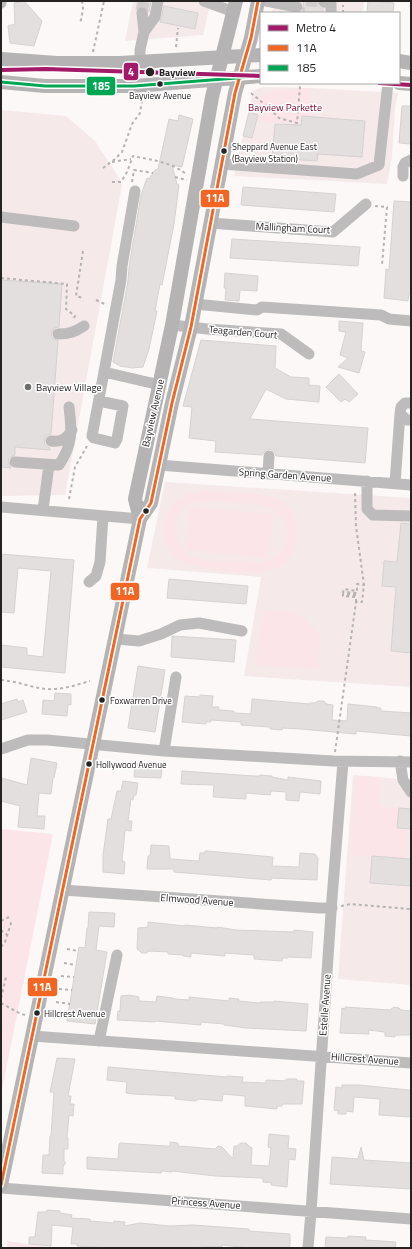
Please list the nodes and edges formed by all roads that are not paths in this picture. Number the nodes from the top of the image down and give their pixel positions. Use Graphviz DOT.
graph roads {
  1 [pos="158,1"];
  2 [pos="207,1"];
  3 [pos="258,1"];
  4 [pos="266,1"];
  5 [pos="324,2"];
  6 [pos="235,7"];
  7 [pos="299,9"];
  8 [pos="331,12"];
  9 [pos="142,13"];
  10 [pos="144,32"];
  11 [pos="246,55"];
  12 [pos="260,55"];
  13 [pos="222,57"];
  14 [pos="1,59"];
  15 [pos="140,61"];
  16 [pos="400,61"];
  17 [pos="411,63"];
  18 [pos="260,76"];
  19 [pos="239,78"];
  20 [pos="216,79"];
  21 [pos="1,82"];
  22 [pos="400,83"];
  23 [pos="388,84"];
  24 [pos="411,84"];
  25 [pos="411,160"];
  26 [pos="221,164"];
  27 [pos="403,176"];
  28 [pos="133,189"];
  29 [pos="366,204"];
  30 [pos="1,217"];
  31 [pos="210,223"];
  32 [pos="74,226"];
  33 [pos="195,304"];
  34 [pos="411,321"];
  35 [pos="172,325"];
  36 [pos="84,326"];
  37 [pos="191,327"];
  38 [pos="58,334"];
  39 [pos="309,354"];
  40 [pos="104,372"];
  41 [pos="160,385"];
  42 [pos="99,401"];
  43 [pos="411,403"];
  44 [pos="69,407"];
  45 [pos="154,408"];
  46 [pos="400,414"];
  47 [pos="411,420"];
  48 [pos="72,429"];
  49 [pos="51,440"];
  50 [pos="269,456"];
  51 [pos="15,462"];
  52 [pos="49,465"];
  53 [pos="159,465"];
  54 [pos="268,474"];
  55 [pos="367,481"];
  56 [pos="395,483"];
  57 [pos="411,485"];
  58 [pos="1,507"];
  59 [pos="43,510"];
  60 [pos="102,516"];
  61 [pos="411,516"];
  62 [pos="140,519"];
  63 [pos="89,582"];
  64 [pos="242,631"];
  65 [pos="116,639"];
  66 [pos="176,677"];
  67 [pos="93,744"];
  68 [pos="1,749"];
  69 [pos="164,751"];
  70 [pos="343,762"];
  71 [pos="406,762"];
  72 [pos="411,792"];
  73 [pos="63,890"];
  74 [pos="332,908"];
  75 [pos="117,955"];
  76 [pos="32,1036"];
  77 [pos="99,1041"];
  78 [pos="321,1056"];
  79 [pos="411,1063"];
  80 [pos="1,1187"];
  81 [pos="311,1212"];
  82 [pos="411,1218"];
  83 [pos="308,1248"];
  1 -- 10 [label="street"];
  2 -- 6 [label="street"];
  3 -- 11 [label="main road, Bayview Avenue"];
  4 -- 7 [label="street"];
  5 -- 8 [label="street"];
  6 -- 13 [label="main road, Bayview Avenue"];
  9 -- 10 [label="street"];
  10 -- 15 [label="street"];
  11 -- 12 [label="main road"];
  11 -- 13 [label="main road"];
  11 -- 19 [label="main road, Bayview Avenue"];
  13 -- 15 [label="main road"];
  13 -- 20 [label="main road, Bayview Avenue"];
  14 -- 15 [label="main road"];
  16 -- 17 [label="main road"];
  18 -- 19 [label="main road"];
  19 -- 20 [label="main road"];
  19 -- 26 [label="main road, Bayview Avenue"];
  20 -- 21 [label="main road"];
  20 -- 35 [label="main road, Bayview Avenue"];
  22 -- 24 [label="main road"];
  23 -- 26 [label="street"];
  25 -- 27 [label="street"];
  26 -- 31 [label="main road, Bayview Avenue"];
  28 -- 40 [label="street"];
  29 -- 31 [label="street, Mallingham Court"];
  30 -- 32 [label="street"];
  31 -- 33 [label="main road, Bayview Avenue"];
  33 -- 34 [label="street"];
  33 -- 37 [label="main road, Bayview Avenue"];
  35 -- 37 [label="street, Teagarden Court"];
  35 -- 41 [label="main road, Bayview Avenue"];
  36 -- 38 [label="street"];
  37 -- 39 [label="street, Teagarden Court"];
  37 -- 53 [label="main road, Bayview Avenue"];
  40 -- 41 [label="street"];
  40 -- 42 [label="street"];
  41 -- 45 [label="main road, Bayview Avenue"];
  42 -- 42 [label="street"];
  43 -- 46 [label="street"];
  44 -- 48 [label="street"];
  45 -- 53 [label="main road"];
  45 -- 62 [label="main road, Bayview Avenue"];
  46 -- 47 [label="street"];
  46 -- 56 [label="street"];
  48 -- 49 [label="street"];
  48 -- 52 [label="street"];
  50 -- 54 [label="street"];
  51 -- 52 [label="street"];
  52 -- 59 [label="street"];
  53 -- 54 [label="street, Spring Garden Avenue"];
  53 -- 62 [label="main road, Bayview Avenue"];
  54 -- 55 [label="street, Spring Garden Avenue"];
  55 -- 56 [label="street, Spring Garden Avenue"];
  55 -- 61 [label="street"];
  56 -- 57 [label="street, Spring Garden Avenue"];
  58 -- 59 [label="street"];
  59 -- 60 [label="street"];
  60 -- 62 [label="street"];
  60 -- 63 [label="street"];
  62 -- 65 [label="main road, Bayview Avenue"];
  64 -- 65 [label="street"];
  65 -- 67 [label="main road, Bayview Avenue"];
  66 -- 69 [label="street"];
  67 -- 68 [label="street"];
  67 -- 69 [label="street"];
  67 -- 73 [label="main road, Bayview Avenue"];
  69 -- 70 [label="street"];
  70 -- 71 [label="street"];
  70 -- 74 [label="street, Estelle Avenue"];
  71 -- 72 [label="street"];
  73 -- 74 [label="street, Elmwood Avenue"];
  73 -- 76 [label="main road, Bayview Avenue"];
  74 -- 78 [label="street, Estelle Avenue"];
  75 -- 77 [label="street"];
  76 -- 77 [label="street, Hillcrest Avenue"];
  76 -- 80 [label="main road, Bayview Avenue"];
  77 -- 78 [label="street, Hillcrest Avenue"];
  78 -- 79 [label="street, Hillcrest Avenue"];
  78 -- 81 [label="street, Estelle Avenue"];
  80 -- 81 [label="street, Princess Avenue"];
  81 -- 82 [label="street, Princess Avenue"];
  81 -- 83 [label="street, Estelle Avenue"];
}
